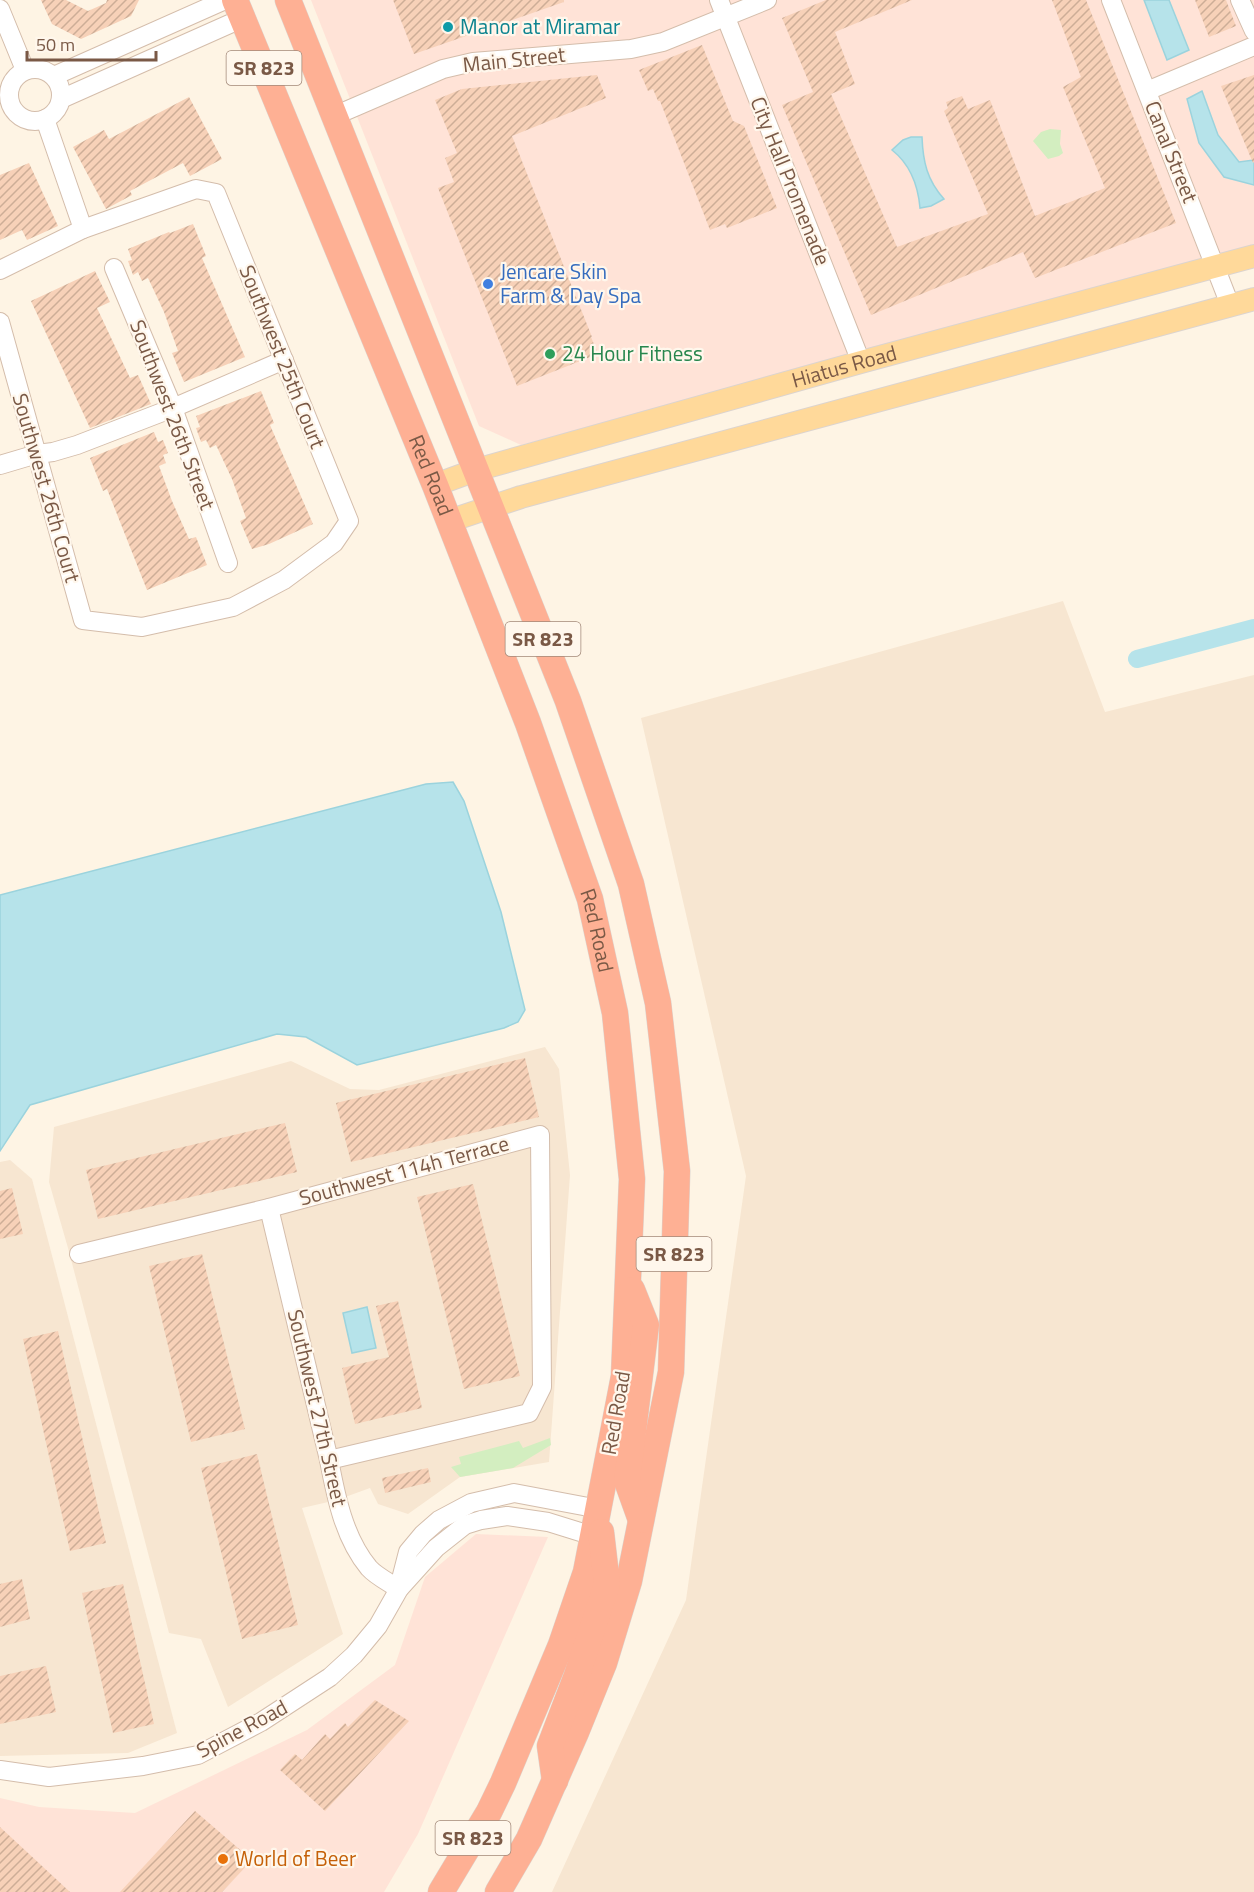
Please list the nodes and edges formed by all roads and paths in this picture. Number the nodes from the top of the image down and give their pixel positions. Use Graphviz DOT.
graph roads {
  1 [pos="288,0"];
  2 [pos="718,0"];
  3 [pos="767,0"];
  4 [pos="1111,0"];
  5 [pos="1240,0"];
  6 [pos="234,6"];
  7 [pos="0,9"];
  8 [pos="726,17"];
  9 [pos="1254,31"];
  10 [pos="1254,46"];
  11 [pos="26,70"];
  12 [pos="54,76"];
  13 [pos="1147,91"];
  14 [pos="61,99"];
  15 [pos="334,116"];
  16 [pos="45,119"];
  17 [pos="83,230"];
  18 [pos="1254,256"];
  19 [pos="1216,266"];
  20 [pos="114,268"];
  21 [pos="0,270"];
  22 [pos="1254,299"];
  23 [pos="1230,305"];
  24 [pos="0,322"];
  25 [pos="284,360"];
  26 [pos="861,362"];
  27 [pos="173,408"];
  28 [pos="37,453"];
  29 [pos="0,465"];
  30 [pos="476,470"];
  31 [pos="435,485"];
  32 [pos="490,507"];
  33 [pos="449,521"];
  34 [pos="228,563"];
  35 [pos="83,620"];
  36 [pos="269,1208"];
  37 [pos="80,1254"];
  38 [pos="628,1282"];
  39 [pos="329,1460"];
  40 [pos="599,1509"];
  41 [pos="641,1522"];
  42 [pos="593,1536"];
  43 [pos="399,1589"];
  44 [pos="0,1770"];
  45 [pos="555,1782"];
  46 [pos="441,1892"];
  47 [pos="498,1892"];
  1 -- 15 [label="highway, Red Road / SR 823"];
  2 -- 8 [label="street, City Hall Promenade"];
  3 -- 8 [label="street, Main Street"];
  4 -- 13 [label="street, Canal Street"];
  5 -- 9 [label="street"];
  6 -- 12 [label="street"];
  6 -- 14 [label="street"];
  6 -- 31 [label="highway, Red Road / SR 823"];
  7 -- 11 [label="street"];
  8 -- 15 [label="street, Main Street"];
  8 -- 26 [label="street, City Hall Promenade"];
  10 -- 13 [label="street"];
  11 -- 12 [label="street"];
  11 -- 16 [label="street"];
  12 -- 14 [label="street"];
  13 -- 19 [label="street, Canal Street"];
  14 -- 16 [label="street"];
  15 -- 30 [label="highway, Red Road / SR 823"];
  16 -- 17 [label="street"];
  17 -- 21 [label="street"];
  17 -- 25 [label="street, Southwest 25th Court"];
  18 -- 19 [label="main road, Hiatus Road"];
  19 -- 23 [label="street, Canal Street"];
  19 -- 26 [label="main road, Hiatus Road"];
  20 -- 27 [label="street, Southwest 26th Street"];
  22 -- 23 [label="main road, Hiatus Road"];
  23 -- 32 [label="main road, Hiatus Road"];
  24 -- 28 [label="street, Southwest 26th Court"];
  25 -- 27 [label="street"];
  25 -- 35 [label="street, Southwest 25th Court"];
  26 -- 30 [label="main road, Hiatus Road"];
  27 -- 28 [label="street"];
  27 -- 34 [label="street, Southwest 26th Street"];
  28 -- 29 [label="street"];
  28 -- 35 [label="street, Southwest 26th Court"];
  30 -- 31 [label="main road, Hiatus Road"];
  30 -- 32 [label="highway, Red Road / SR 823"];
  31 -- 33 [label="highway, Red Road / SR 823"];
  32 -- 33 [label="main road, Hiatus Road"];
  32 -- 41 [label="highway, Red Road / SR 823"];
  33 -- 38 [label="highway, Red Road / SR 823"];
  36 -- 37 [label="street, Southwest 114h Terrace"];
  36 -- 39 [label="street, Southwest 27th Street"];
  36 -- 39 [label="street, Southwest 114h Terrace"];
  38 -- 40 [label="highway, Red Road / SR 823"];
  38 -- 41 [label="highway"];
  39 -- 43 [label="street, Southwest 27th Street"];
  40 -- 42 [label="highway, Red Road / SR 823"];
  40 -- 43 [label="street, Spine Road"];
  40 -- 45 [label="highway"];
  41 -- 45 [label="highway, Red Road / SR 823"];
  42 -- 43 [label="street, Spine Road"];
  42 -- 46 [label="highway, Red Road / SR 823"];
  43 -- 44 [label="street, Spine Road"];
  45 -- 47 [label="highway, Red Road / SR 823"];
}
